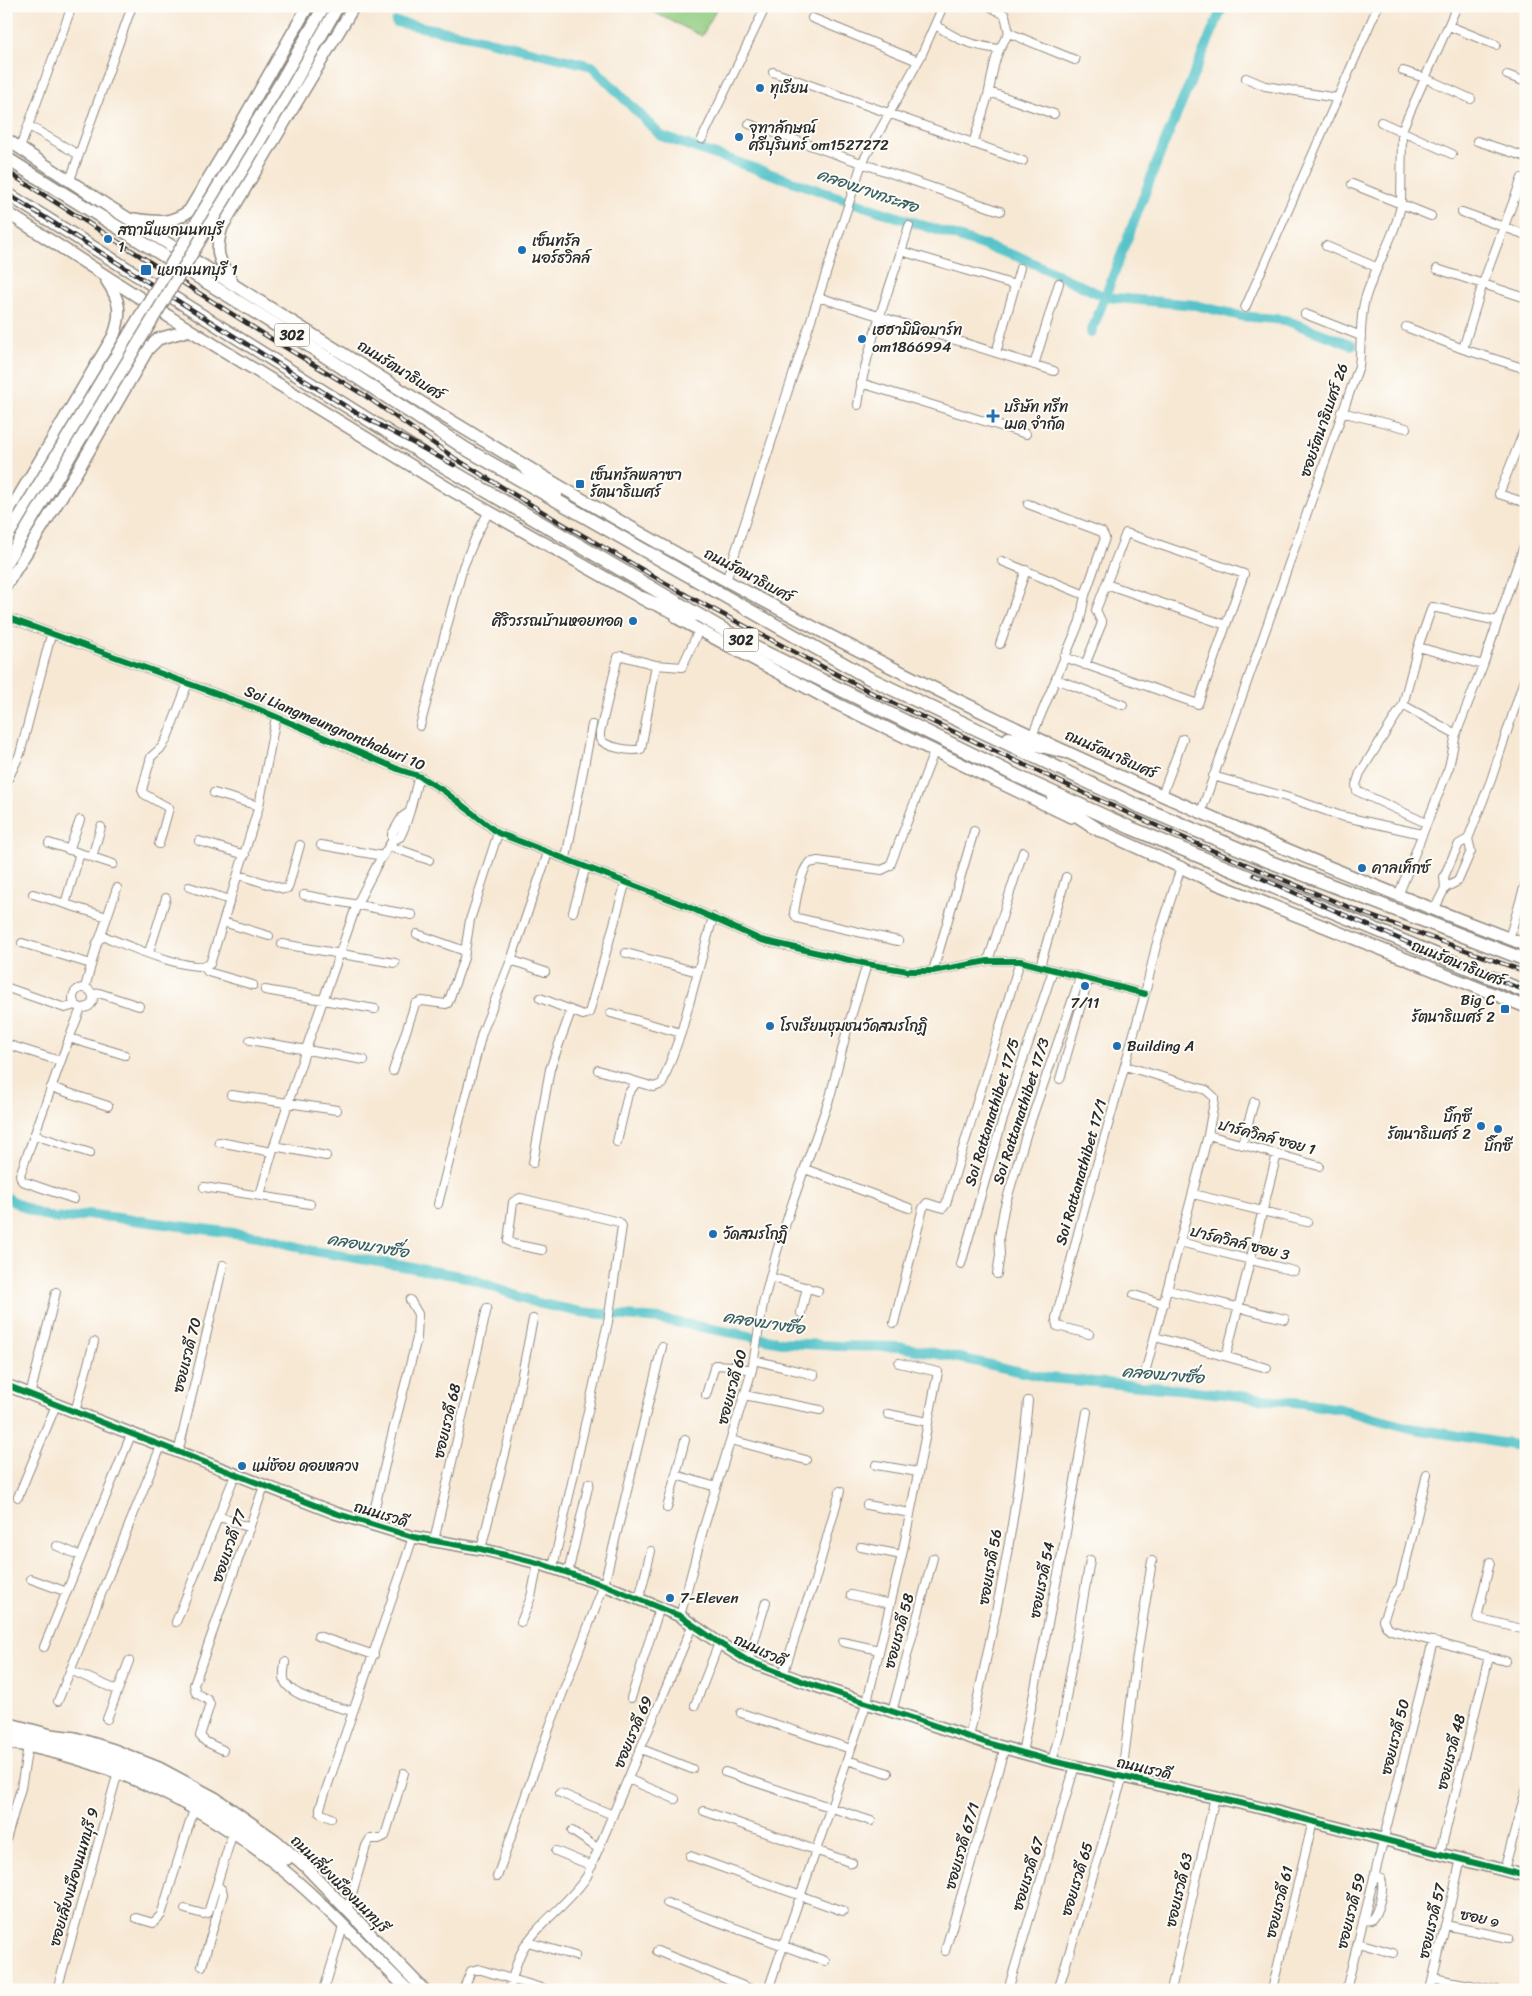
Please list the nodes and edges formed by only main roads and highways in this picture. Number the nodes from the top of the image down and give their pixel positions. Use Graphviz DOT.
graph roads {
  1 [pos="308,6"];
  2 [pos="324,6"];
  3 [pos="338,6"];
  4 [pos="354,6"];
  5 [pos="6,139"];
  6 [pos="6,158"];
  7 [pos="6,193"];
  8 [pos="189,211"];
  9 [pos="6,212"];
  10 [pos="130,218"];
  11 [pos="222,227"];
  12 [pos="104,276"];
  13 [pos="234,286"];
  14 [pos="190,330"];
  15 [pos="114,335"];
  16 [pos="148,349"];
  17 [pos="521,464"];
  18 [pos="577,513"];
  19 [pos="6,518"];
  20 [pos="6,539"];
  21 [pos="6,563"];
  22 [pos="6,585"];
  23 [pos="642,598"];
  24 [pos="750,645"];
  25 [pos="982,731"];
  26 [pos="1066,752"];
  27 [pos="1021,778"];
  28 [pos="1099,830"];
  29 [pos="1526,945"];
  30 [pos="1526,960"];
  31 [pos="1526,992"];
  32 [pos="1526,1007"];
  33 [pos="6,1386"];
  34 [pos="6,1723"];
  35 [pos="6,1732"];
  36 [pos="6,1742"];
  37 [pos="1526,1876"];
  38 [pos="321,1884"];
  39 [pos="408,1990"];
  40 [pos="424,1990"];
  1 -- 8 [label="main road"];
  2 -- 20 [label="main road, bridge"];
  3 -- 21 [label="main road, bridge"];
  4 -- 11 [label="main road"];
  5 -- 10 [label="main road, ถนนรัตนาธิเบศร์ / 302"];
  6 -- 18 [label="main road, ถนนรัตนาธิเบศร์ / 302"];
  7 -- 24 [label="main road, ถนนรัตนาธิเบศร์ / 302"];
  8 -- 10 [label="main road"];
  8 -- 11 [label="main road"];
  9 -- 12 [label="main road, ถนนรัตนาธิเบศร์ / 302"];
  10 -- 13 [label="main road, ถนนรัตนาธิเบศร์ / 302"];
  11 -- 13 [label="main road"];
  12 -- 14 [label="main road, ถนนรัตนาธิเบศร์ / 302"];
  12 -- 15 [label="main road"];
  13 -- 17 [label="main road, ถนนรัตนาธิเบศร์ / 302"];
  14 -- 16 [label="main road"];
  14 -- 23 [label="main road, ถนนรัตนาธิเบศร์ / 302"];
  15 -- 16 [label="main road"];
  15 -- 19 [label="main road"];
  16 -- 22 [label="main road"];
  17 -- 18 [label="main road"];
  17 -- 26 [label="main road, ถนนรัตนาธิเบศร์ / 302"];
  18 -- 25 [label="main road, ถนนรัตนาธิเบศร์ / 302"];
  23 -- 24 [label="main road"];
  23 -- 28 [label="main road, ถนนรัตนาธิเบศร์ / 302"];
  24 -- 27 [label="main road, ถนนรัตนาธิเบศร์ / 302"];
  25 -- 26 [label="main road"];
  25 -- 30 [label="main road, ถนนรัตนาธิเบศร์ / 302"];
  26 -- 29 [label="main road, ถนนรัตนาธิเบศร์ / 302"];
  27 -- 28 [label="main road"];
  27 -- 31 [label="main road, ถนนรัตนาธิเบศร์ / 302"];
  28 -- 32 [label="main road, ถนนรัตนาธิเบศร์ / 302"];
  33 -- 37 [label="main road, ถนนเรวดี"];
  34 -- 38 [label="main road, ถนนเลี่ยงเมืองนนทบุรี"];
  35 -- 38 [label="main road"];
  36 -- 39 [label="main road, ถนนเลี่ยงเมืองนนทบุรี"];
  38 -- 40 [label="main road, ถนนเลี่ยงเมืองนนทบุรี"];
}
